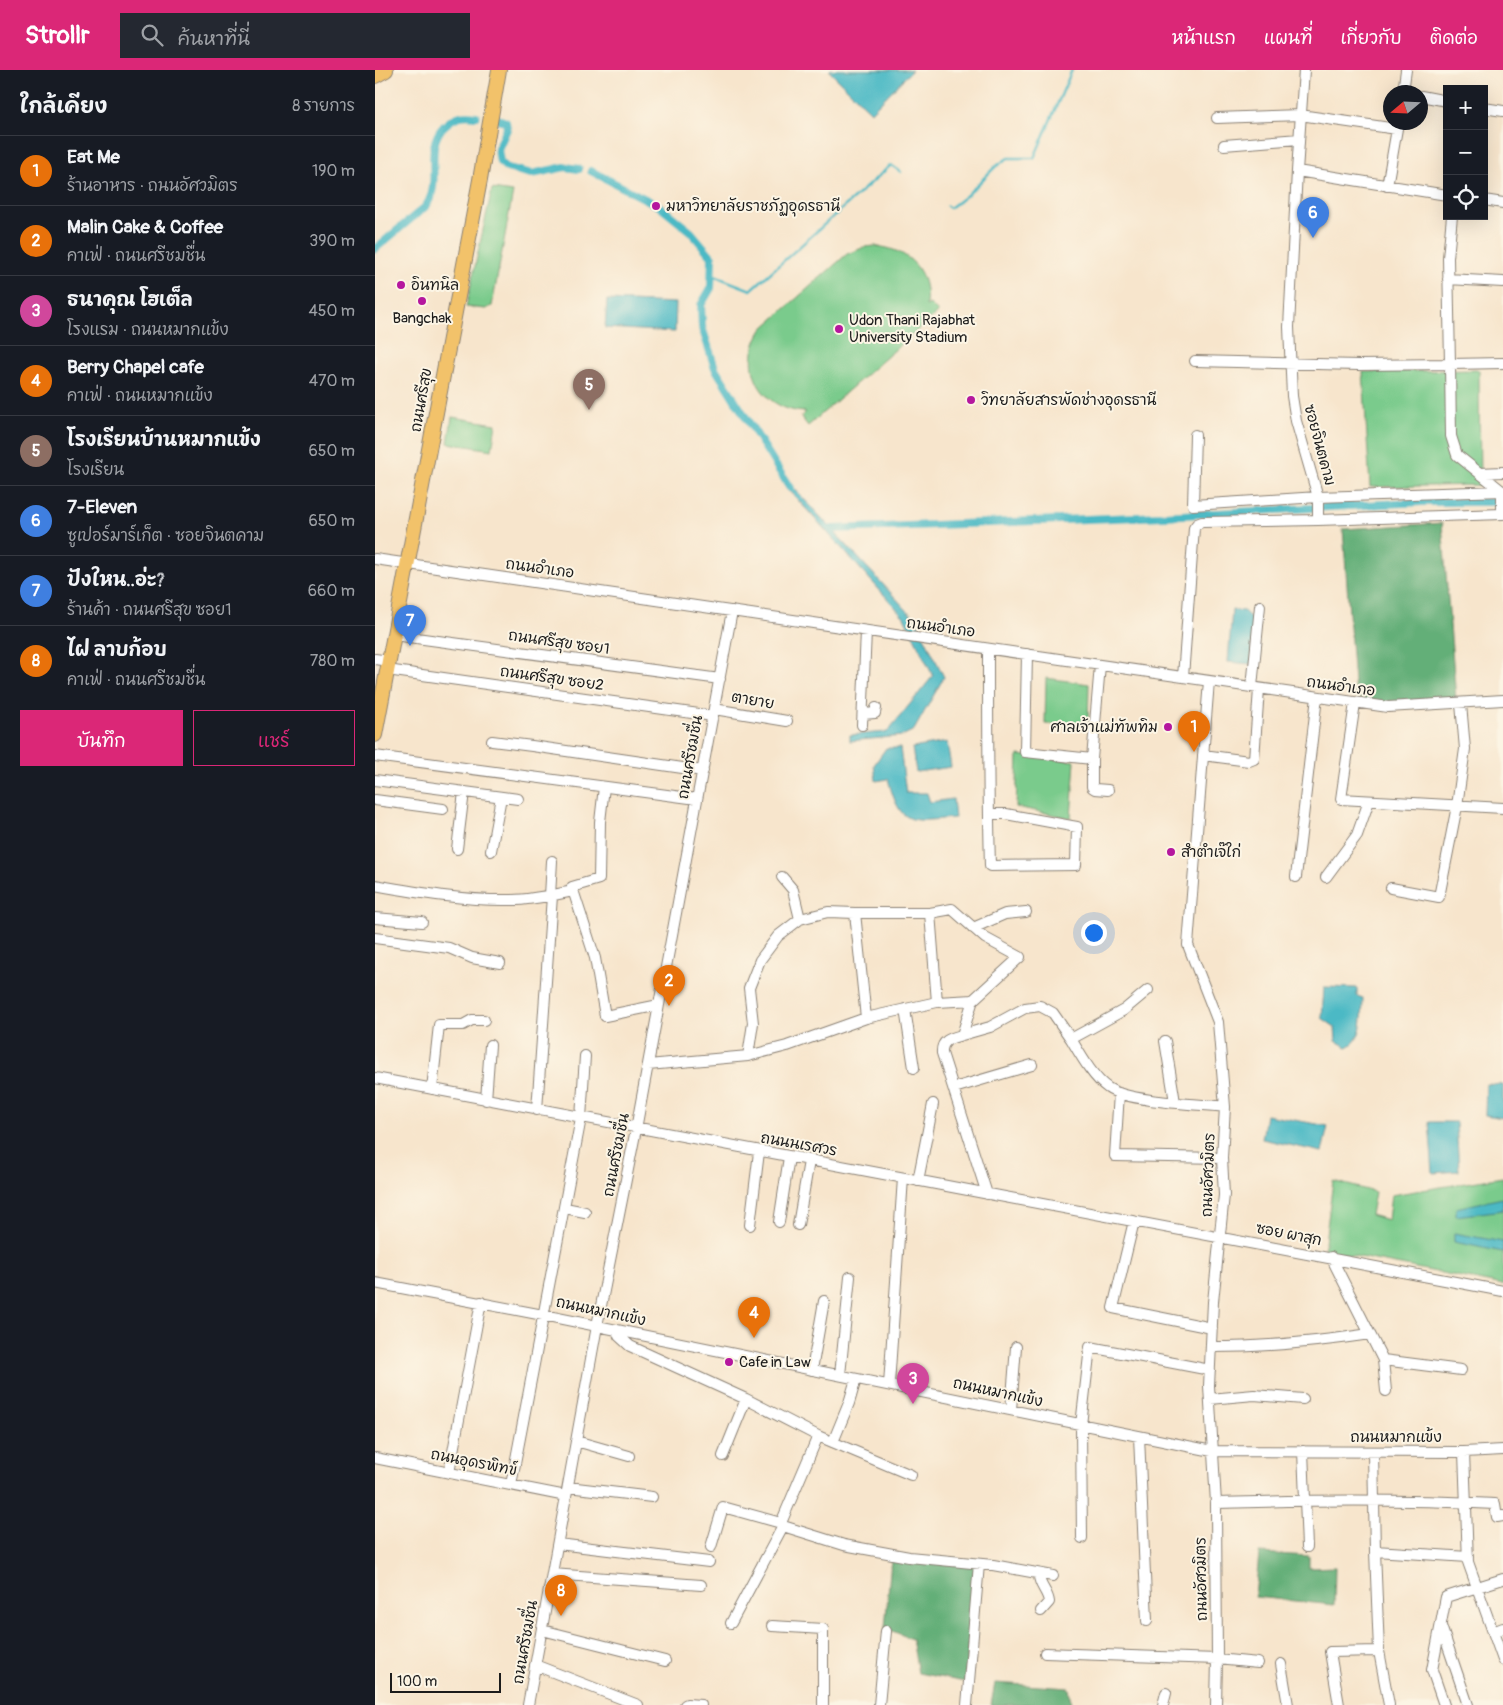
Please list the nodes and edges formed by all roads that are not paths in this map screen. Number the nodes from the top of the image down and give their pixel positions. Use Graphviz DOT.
graph roads {
  1 [pos="386,70"];
  2 [pos="499,70"];
  3 [pos="1304,70"];
  4 [pos="1406,70"];
  5 [pos="375,76"];
  6 [pos="1404,85"];
  7 [pos="1428,97"];
  8 [pos="1443,100"];
  9 [pos="1488,109"];
  10 [pos="1503,111"];
  11 [pos="1300,114"];
  12 [pos="1217,118"];
  13 [pos="1383,124"];
  14 [pos="1396,130"];
  15 [pos="1299,139"];
  16 [pos="1224,145"];
  17 [pos="1297,171"];
  18 [pos="1387,186"];
  19 [pos="1443,194"];
  20 [pos="1488,201"];
  21 [pos="1503,203"];
  22 [pos="1452,220"];
  23 [pos="1448,279"];
  24 [pos="1503,282"];
  25 [pos="1195,361"];
  26 [pos="1291,364"];
  27 [pos="1449,364"];
  28 [pos="1503,364"];
  29 [pos="1195,435"];
  30 [pos="1503,472"];
  31 [pos="1480,473"];
  32 [pos="1502,491"];
  33 [pos="1318,499"];
  34 [pos="1503,513"];
  35 [pos="1318,516"];
  36 [pos="375,559"];
  37 [pos="407,564"];
  38 [pos="1260,606"];
  39 [pos="732,611"];
  40 [pos="866,631"];
  41 [pos="394,635"];
  42 [pos="988,649"];
  43 [pos="1027,654"];
  44 [pos="384,664"];
  45 [pos="1101,665"];
  46 [pos="1183,678"];
  47 [pos="720,679"];
  48 [pos="1209,681"];
  49 [pos="1255,688"];
  50 [pos="1317,697"];
  51 [pos="1503,700"];
  52 [pos="1355,703"];
  53 [pos="1461,704"];
  54 [pos="876,708"];
  55 [pos="713,713"];
  56 [pos="863,714"];
  57 [pos="787,722"];
  58 [pos="862,725"];
  59 [pos="375,735"];
  60 [pos="492,741"];
  61 [pos="1203,755"];
  62 [pos="375,756"];
  63 [pos="1092,759"];
  64 [pos="703,771"];
  65 [pos="375,780"];
  66 [pos="605,787"];
  67 [pos="1108,790"];
  68 [pos="464,792"];
  69 [pos="501,796"];
  70 [pos="518,799"];
  71 [pos="375,800"];
  72 [pos="697,800"];
  73 [pos="1369,801"];
  74 [pos="1457,806"];
  75 [pos="1503,808"];
  76 [pos="443,809"];
  77 [pos="989,814"];
  78 [pos="457,849"];
  79 [pos="491,851"];
  80 [pos="551,861"];
  81 [pos="781,877"];
  82 [pos="1295,877"];
  83 [pos="1326,877"];
  84 [pos="375,885"];
  85 [pos="1391,888"];
  86 [pos="573,891"];
  87 [pos="551,896"];
  88 [pos="1026,912"];
  89 [pos="855,913"];
  90 [pos="930,913"];
  91 [pos="375,918"];
  92 [pos="801,919"];
  93 [pos="422,922"];
  94 [pos="973,928"];
  95 [pos="375,938"];
  96 [pos="500,962"];
  97 [pos="1148,990"];
  98 [pos="973,1000"];
  99 [pos="937,1002"];
  100 [pos="659,1005"];
  101 [pos="905,1009"];
  102 [pos="865,1018"];
  103 [pos="483,1020"];
  104 [pos="962,1035"];
  105 [pos="1071,1039"];
  106 [pos="1165,1041"];
  107 [pos="491,1046"];
  108 [pos="585,1056"];
  109 [pos="748,1056"];
  110 [pos="648,1065"];
  111 [pos="1032,1065"];
  112 [pos="914,1068"];
  113 [pos="375,1078"];
  114 [pos="954,1088"];
  115 [pos="432,1090"];
  116 [pos="1119,1093"];
  117 [pos="486,1100"];
  118 [pos="1175,1102"];
  119 [pos="933,1104"];
  120 [pos="1225,1107"];
  121 [pos="537,1110"];
  122 [pos="581,1118"];
  123 [pos="637,1129"];
  124 [pos="759,1152"];
  125 [pos="789,1157"];
  126 [pos="1223,1158"];
  127 [pos="809,1161"];
  128 [pos="903,1178"];
  129 [pos="918,1181"];
  130 [pos="987,1194"];
  131 [pos="565,1208"];
  132 [pos="585,1212"];
  133 [pos="1134,1221"];
  134 [pos="779,1222"];
  135 [pos="750,1225"];
  136 [pos="798,1225"];
  137 [pos="1219,1237"];
  138 [pos="1331,1258"];
  139 [pos="850,1277"];
  140 [pos="375,1283"];
  141 [pos="1503,1291"];
  142 [pos="824,1301"];
  143 [pos="481,1302"];
  144 [pos="543,1315"];
  145 [pos="597,1326"];
  146 [pos="1212,1328"];
  147 [pos="617,1330"];
  148 [pos="1370,1334"];
  149 [pos="1016,1347"];
  150 [pos="1211,1347"];
  151 [pos="1383,1360"];
  152 [pos="812,1370"];
  153 [pos="1210,1370"];
  154 [pos="1461,1370"];
  155 [pos="840,1375"];
  156 [pos="856,1379"];
  157 [pos="889,1385"];
  158 [pos="1386,1391"];
  159 [pos="1210,1399"];
  160 [pos="1303,1399"];
  161 [pos="746,1400"];
  162 [pos="1011,1410"];
  163 [pos="1081,1425"];
  164 [pos="818,1436"];
  165 [pos="1139,1436"];
  166 [pos="576,1441"];
  167 [pos="833,1442"];
  168 [pos="1503,1450"];
  169 [pos="1303,1451"];
  170 [pos="1212,1452"];
  171 [pos="1373,1452"];
  172 [pos="1464,1452"];
  173 [pos="629,1456"];
  174 [pos="723,1456"];
  175 [pos="375,1458"];
  176 [pos="449,1473"];
  177 [pos="911,1475"];
  178 [pos="511,1485"];
  179 [pos="567,1491"];
  180 [pos="652,1497"];
  181 [pos="1304,1500"];
  182 [pos="1374,1502"];
  183 [pos="1467,1502"];
  184 [pos="1215,1503"];
  185 [pos="1503,1516"];
  186 [pos="782,1525"];
  187 [pos="1082,1538"];
  188 [pos="558,1544"];
  189 [pos="1307,1546"];
  190 [pos="711,1547"];
  191 [pos="1375,1551"];
  192 [pos="1468,1557"];
  193 [pos="709,1562"];
  194 [pos="979,1564"];
  195 [pos="552,1574"];
  196 [pos="1039,1574"];
  197 [pos="1053,1576"];
  198 [pos="1503,1579"];
  199 [pos="701,1585"];
  200 [pos="1478,1588"];
  201 [pos="1041,1611"];
  202 [pos="1147,1621"];
  203 [pos="731,1623"];
  204 [pos="1441,1625"];
  205 [pos="772,1626"];
  206 [pos="542,1630"];
  207 [pos="1498,1630"];
  208 [pos="886,1632"];
  209 [pos="1379,1651"];
  210 [pos="1045,1653"];
  211 [pos="1217,1658"];
  212 [pos="1503,1660"];
  213 [pos="665,1661"];
  214 [pos="1258,1662"];
  215 [pos="1281,1664"];
  216 [pos="535,1666"];
  217 [pos="1166,1693"];
  218 [pos="528,1705"];
  219 [pos="638,1705"];
  220 [pos="685,1705"];
  221 [pos="701,1705"];
  222 [pos="823,1705"];
  223 [pos="879,1705"];
  224 [pos="967,1705"];
  225 [pos="1163,1705"];
  226 [pos="1216,1705"];
  227 [pos="1289,1705"];
  228 [pos="1339,1705"];
  229 [pos="1389,1705"];
  230 [pos="1444,1705"];
  231 [pos="1468,1705"];
  1 -- 5 [label="main road"];
  2 -- 37 [label="main road, ถนนศรีสุข"];
  3 -- 11 [label="street, ซอยจินตคาม"];
  4 -- 6 [label="street"];
  7 -- 8 [label="street"];
  9 -- 10 [label="street"];
  11 -- 12 [label="street"];
  11 -- 13 [label="street"];
  11 -- 15 [label="street, ซอยจินตคาม"];
  14 -- 18 [label="street"];
  15 -- 16 [label="street"];
  15 -- 17 [label="street, ซอยจินตคาม"];
  17 -- 18 [label="street"];
  17 -- 26 [label="street, ซอยจินตคาม"];
  18 -- 19 [label="street"];
  20 -- 21 [label="street"];
  22 -- 23 [label="street"];
  23 -- 24 [label="street"];
  23 -- 27 [label="street"];
  25 -- 26 [label="street"];
  26 -- 27 [label="street"];
  26 -- 33 [label="street, ซอยจินตคาม"];
  27 -- 28 [label="street"];
  27 -- 31 [label="street"];
  29 -- 33 [label="street"];
  30 -- 31 [label="street"];
  31 -- 32 [label="street"];
  32 -- 33 [label="street"];
  32 -- 34 [label="street"];
  33 -- 35 [label="street, ซอยจินตคาม"];
  34 -- 35 [label="street"];
  35 -- 46 [label="street"];
  36 -- 37 [label="street, ถนนอำเภอ"];
  37 -- 39 [label="street, ถนนอำเภอ"];
  37 -- 41 [label="main road, ถนนศรีสุข"];
  38 -- 49 [label="street"];
  39 -- 40 [label="street, ถนนอำเภอ"];
  39 -- 47 [label="street, ถนนศรีชมชื่น"];
  40 -- 42 [label="street, ถนนอำเภอ"];
  40 -- 56 [label="street"];
  41 -- 44 [label="main road, ถนนศรีสุข"];
  41 -- 47 [label="street, ถนนศรีสุข ซอย1"];
  42 -- 43 [label="street, ถนนอำเภอ"];
  42 -- 77 [label="street"];
  43 -- 45 [label="street, ถนนอำเภอ"];
  43 -- 63 [label="street"];
  44 -- 55 [label="street, ถนนศรีสุข ซอย2"];
  44 -- 59 [label="main road, ถนนศรีสุข"];
  45 -- 46 [label="street, ถนนอำเภอ"];
  45 -- 63 [label="street"];
  46 -- 48 [label="street, ถนนอำเภอ"];
  47 -- 55 [label="street, ถนนศรีชมชื่น"];
  48 -- 49 [label="street, ถนนอำเภอ"];
  48 -- 61 [label="street, ถนนอัศวมิตร"];
  49 -- 50 [label="street, ถนนอำเภอ"];
  49 -- 61 [label="street"];
  50 -- 52 [label="street, ถนนอำเภอ"];
  50 -- 82 [label="street"];
  51 -- 53 [label="street, ถนนอำเภอ"];
  52 -- 53 [label="street, ถนนอำเภอ"];
  52 -- 73 [label="street"];
  53 -- 74 [label="street"];
  54 -- 56 [label="street"];
  55 -- 57 [label="street, ตายาย"];
  55 -- 64 [label="street, ถนนศรีชมชื่น"];
  56 -- 58 [label="street"];
  60 -- 64 [label="street"];
  61 -- 120 [label="street, ถนนอัศวมิตร"];
  62 -- 66 [label="street"];
  63 -- 67 [label="street"];
  64 -- 72 [label="street, ถนนศรีชมชื่น"];
  65 -- 68 [label="street"];
  66 -- 72 [label="street"];
  66 -- 86 [label="street"];
  68 -- 69 [label="street"];
  68 -- 78 [label="street"];
  69 -- 70 [label="street"];
  69 -- 79 [label="street"];
  71 -- 76 [label="street"];
  72 -- 100 [label="street, ถนนศรีชมชื่น"];
  73 -- 74 [label="street"];
  73 -- 83 [label="street"];
  74 -- 75 [label="street"];
  74 -- 85 [label="street"];
  77 -- 77 [label="street"];
  80 -- 87 [label="street"];
  81 -- 92 [label="street"];
  84 -- 87 [label="street"];
  86 -- 87 [label="street"];
  86 -- 100 [label="street"];
  87 -- 121 [label="street"];
  88 -- 94 [label="street"];
  89 -- 90 [label="street"];
  89 -- 92 [label="street"];
  89 -- 102 [label="street"];
  90 -- 94 [label="street"];
  90 -- 99 [label="street"];
  91 -- 93 [label="street"];
  92 -- 109 [label="street"];
  94 -- 98 [label="street"];
  95 -- 96 [label="street"];
  97 -- 105 [label="street"];
  98 -- 99 [label="street"];
  98 -- 104 [label="street"];
  99 -- 101 [label="street"];
  100 -- 110 [label="street, ถนนศรีชมชื่น"];
  101 -- 102 [label="street"];
  101 -- 112 [label="street"];
  102 -- 109 [label="street"];
  103 -- 115 [label="street"];
  104 -- 105 [label="street"];
  104 -- 114 [label="street"];
  105 -- 116 [label="street"];
  106 -- 118 [label="street"];
  107 -- 117 [label="street"];
  108 -- 122 [label="street"];
  109 -- 110 [label="street"];
  110 -- 123 [label="street, ถนนศรีชมชื่น"];
  111 -- 114 [label="street"];
  113 -- 115 [label="street, ถนนนเรศวร"];
  114 -- 130 [label="street"];
  115 -- 117 [label="street, ถนนนเรศวร"];
  116 -- 118 [label="street"];
  116 -- 126 [label="street"];
  117 -- 121 [label="street, ถนนนเรศวร"];
  118 -- 120 [label="street"];
  119 -- 129 [label="street"];
  120 -- 126 [label="street, ถนนอัศวมิตร"];
  121 -- 122 [label="street, ถนนนเรศวร"];
  122 -- 123 [label="street, ถนนนเรศวร"];
  122 -- 131 [label="street"];
  123 -- 124 [label="street, ถนนนเรศวร"];
  123 -- 145 [label="street, ถนนศรีชมชื่น"];
  124 -- 125 [label="street, ถนนนเรศวร"];
  124 -- 135 [label="street"];
  125 -- 127 [label="street, ถนนนเรศวร"];
  125 -- 134 [label="street"];
  126 -- 137 [label="street, ถนนอัศวมิตร"];
  127 -- 128 [label="street, ถนนนเรศวร"];
  127 -- 136 [label="street"];
  128 -- 129 [label="street, ถนนนเรศวร"];
  128 -- 157 [label="street"];
  129 -- 130 [label="street, ถนนนเรศวร"];
  130 -- 133 [label="street, ถนนนเรศวร"];
  131 -- 132 [label="street"];
  131 -- 144 [label="street"];
  133 -- 137 [label="street, ถนนนเรศวร"];
  133 -- 146 [label="street"];
  137 -- 138 [label="street, ซอย ผาสุก"];
  137 -- 146 [label="street, ถนนอัศวมิตร"];
  138 -- 141 [label="street, ซอย ผาสุก"];
  138 -- 148 [label="street"];
  139 -- 155 [label="street"];
  140 -- 143 [label="street, ถนนหมากแข้ง"];
  142 -- 152 [label="street"];
  143 -- 144 [label="street, ถนนหมากแข้ง"];
  143 -- 176 [label="street"];
  144 -- 145 [label="street, ถนนหมากแข้ง"];
  144 -- 178 [label="street"];
  145 -- 147 [label="street, ถนนหมากแข้ง"];
  145 -- 166 [label="street, ถนนศรีชมชื่น"];
  146 -- 150 [label="street, ถนนอัศวมิตร"];
  147 -- 152 [label="street, ถนนหมากแข้ง"];
  147 -- 161 [label="street"];
  148 -- 150 [label="street"];
  148 -- 151 [label="street"];
  149 -- 162 [label="street"];
  150 -- 153 [label="street, ถนนอัศวมิตร"];
  151 -- 154 [label="street"];
  151 -- 158 [label="street"];
  152 -- 155 [label="street, ถนนหมากแข้ง"];
  153 -- 159 [label="street, ถนนอัศวมิตร"];
  153 -- 163 [label="street"];
  155 -- 156 [label="street, ถนนหมากแข้ง"];
  156 -- 157 [label="street, ถนนหมากแข้ง"];
  156 -- 167 [label="street"];
  157 -- 162 [label="street, ถนนหมากแข้ง"];
  159 -- 160 [label="street"];
  159 -- 170 [label="street, ถนนอัศวมิตร"];
  161 -- 164 [label="street"];
  161 -- 174 [label="street"];
  162 -- 163 [label="street, ถนนหมากแข้ง"];
  163 -- 165 [label="street, ถนนหมากแข้ง"];
  163 -- 187 [label="street"];
  164 -- 167 [label="street"];
  164 -- 186 [label="street"];
  165 -- 170 [label="street, ถนนหมากแข้ง"];
  165 -- 202 [label="street"];
  166 -- 173 [label="street"];
  166 -- 179 [label="street, ถนนศรีชมชื่น"];
  167 -- 177 [label="street"];
  168 -- 172 [label="street, ถนนหมากแข้ง"];
  169 -- 170 [label="street, ถนนหมากแข้ง"];
  169 -- 171 [label="street, ถนนหมากแข้ง"];
  169 -- 181 [label="street"];
  170 -- 184 [label="street, ถนนอัศวมิตร"];
  171 -- 172 [label="street, ถนนหมากแข้ง"];
  171 -- 182 [label="street"];
  172 -- 183 [label="street"];
  175 -- 176 [label="street, ถนนอุดรพิทข์"];
  176 -- 178 [label="street, ถนนอุดรพิทข์"];
  178 -- 179 [label="street, ถนนอุดรพิทข์"];
  179 -- 180 [label="street, ถนนอุดรพิทข์"];
  179 -- 188 [label="street, ถนนศรีชมชื่น"];
  181 -- 182 [label="street"];
  181 -- 184 [label="street"];
  181 -- 189 [label="street"];
  182 -- 183 [label="street"];
  182 -- 191 [label="street"];
  183 -- 185 [label="street"];
  183 -- 192 [label="street"];
  184 -- 211 [label="street, ถนนอัศวมิตร"];
  186 -- 190 [label="street"];
  186 -- 194 [label="street"];
  186 -- 203 [label="street"];
  188 -- 193 [label="street"];
  188 -- 195 [label="street, ถนนศรีชมชื่น"];
  191 -- 192 [label="street"];
  191 -- 209 [label="street"];
  192 -- 200 [label="street"];
  194 -- 196 [label="street"];
  194 -- 224 [label="street"];
  195 -- 199 [label="street"];
  195 -- 206 [label="street, ถนนศรีชมชื่น"];
  196 -- 197 [label="street"];
  196 -- 201 [label="street"];
  198 -- 200 [label="street"];
  200 -- 204 [label="street"];
  200 -- 207 [label="street"];
  204 -- 230 [label="street"];
  204 -- 231 [label="street"];
  205 -- 222 [label="street"];
  206 -- 213 [label="street"];
  206 -- 216 [label="street, ถนนศรีชมชื่น"];
  207 -- 212 [label="street"];
  208 -- 223 [label="street"];
  209 -- 228 [label="street"];
  209 -- 229 [label="street"];
  210 -- 211 [label="street"];
  211 -- 214 [label="street"];
  211 -- 226 [label="street, ถนนอัศวมิตร"];
  215 -- 227 [label="street"];
  216 -- 218 [label="street, ถนนศรีชมชื่น"];
  216 -- 219 [label="street"];
  217 -- 225 [label="street"];
  220 -- 221 [label="street"];
}
